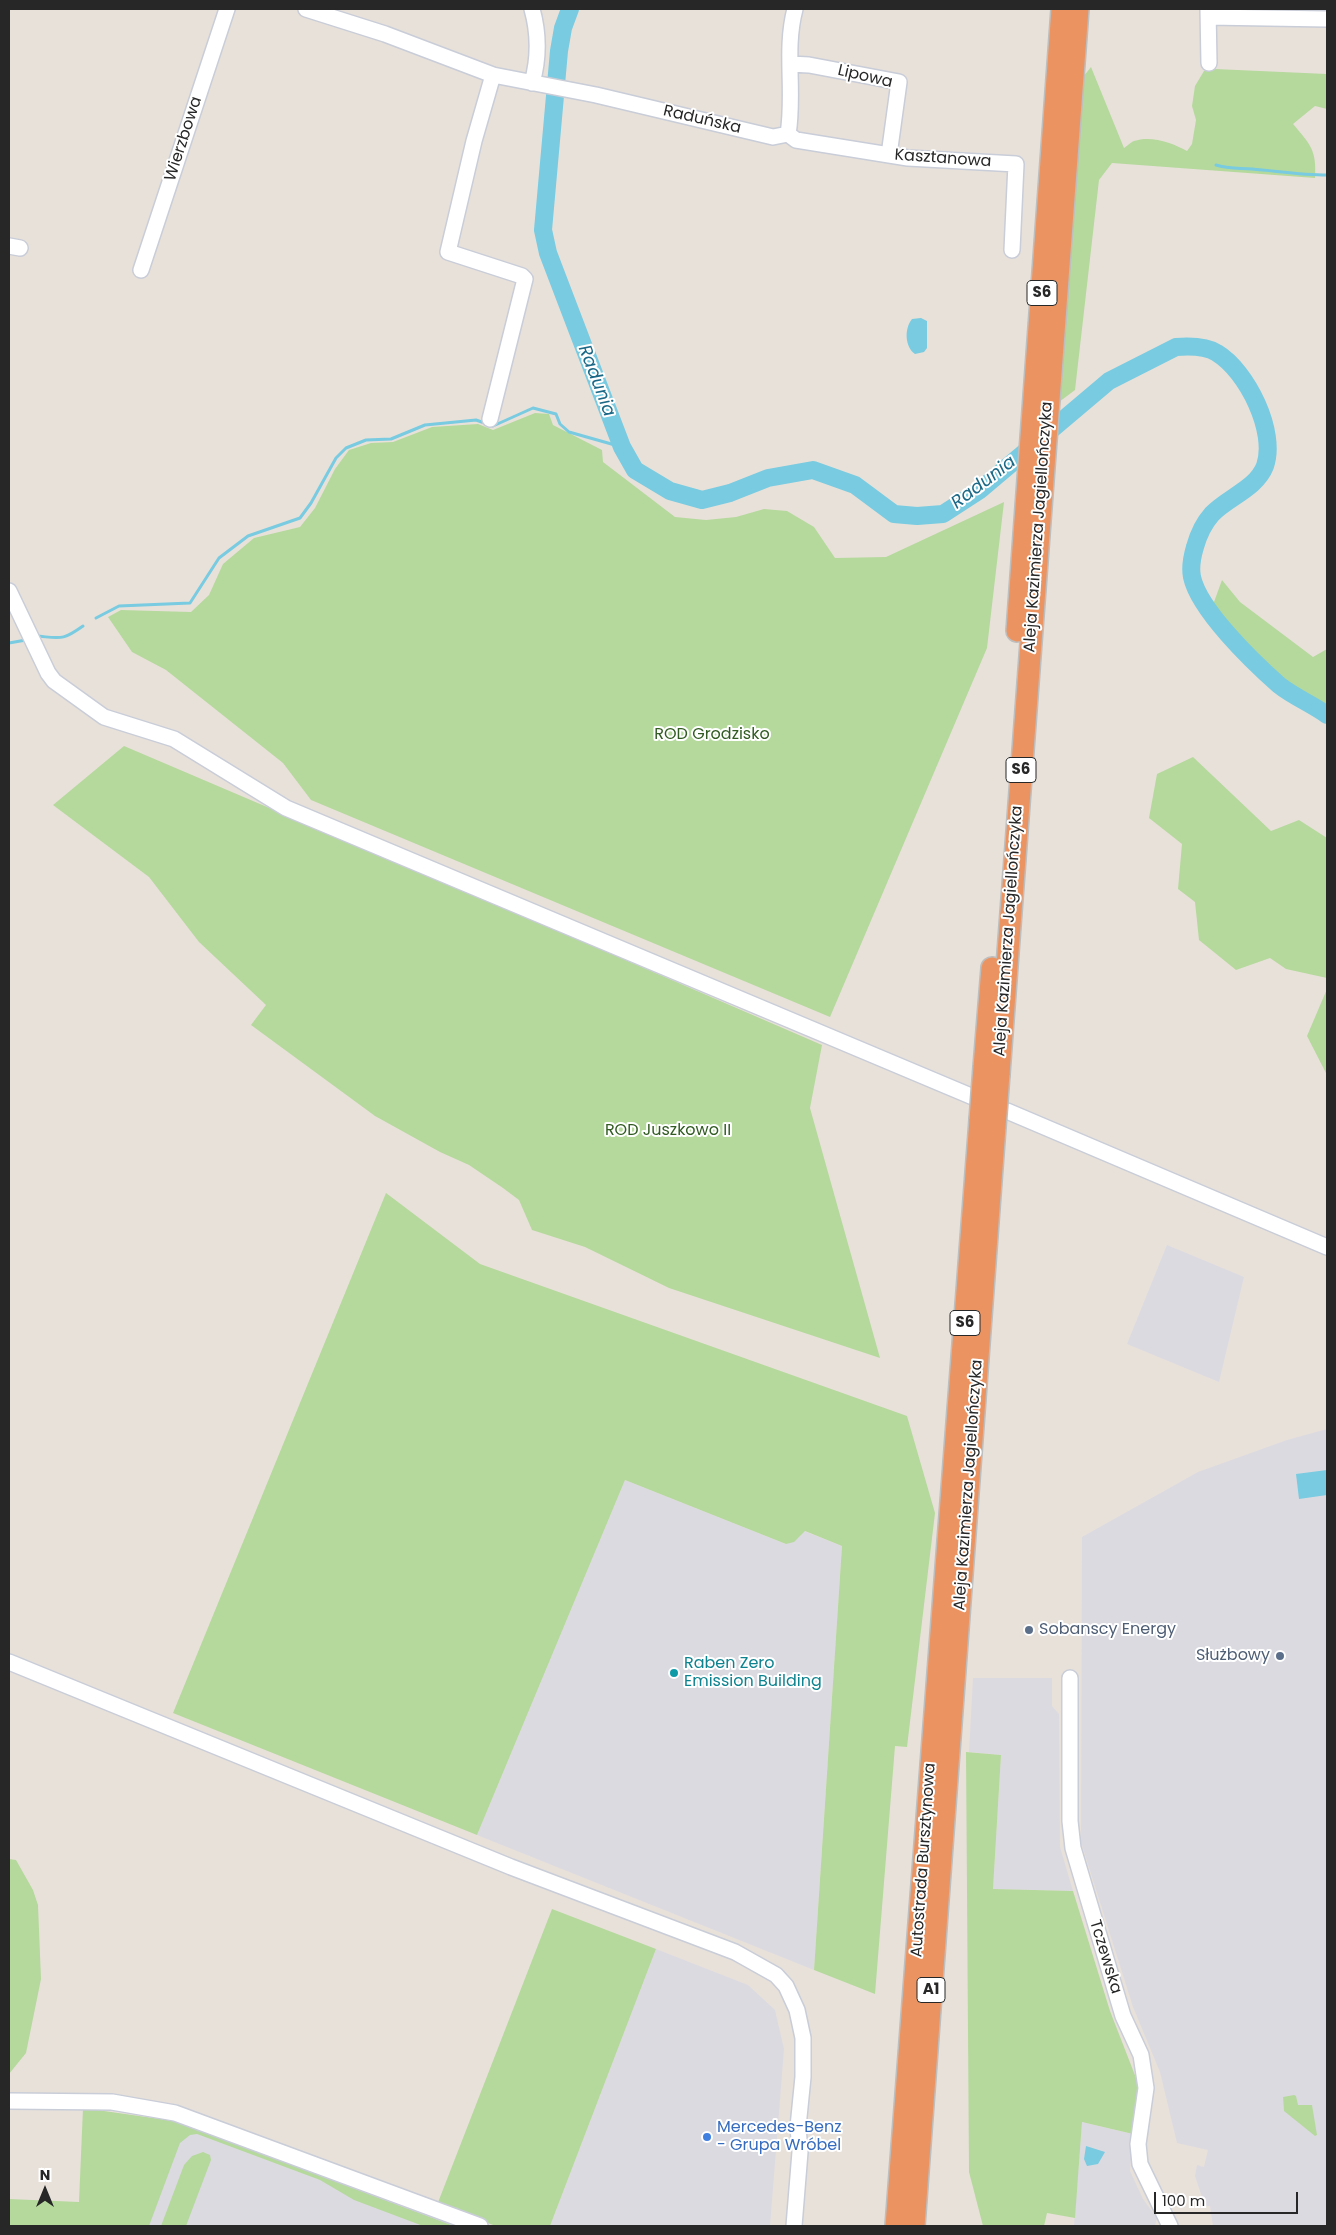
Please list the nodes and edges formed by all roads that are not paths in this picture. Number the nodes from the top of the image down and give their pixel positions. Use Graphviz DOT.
graph roads {
  1 [pos="227,9"];
  2 [pos="306,9"];
  3 [pos="532,9"];
  4 [pos="795,9"];
  5 [pos="1062,9"];
  6 [pos="1078,9"];
  7 [pos="1208,13"];
  8 [pos="1327,19"];
  9 [pos="1210,63"];
  10 [pos="790,64"];
  11 [pos="493,75"];
  12 [pos="536,84"];
  13 [pos="788,134"];
  14 [pos="1060,151"];
  15 [pos="889,155"];
  16 [pos="1012,250"];
  17 [pos="141,270"];
  18 [pos="490,419"];
  19 [pos="9,590"];
  20 [pos="973,1097"];
  21 [pos="994,1119"];
  22 [pos="1327,1247"];
  23 [pos="9,1662"];
  24 [pos="1070,1678"];
  25 [pos="942,1733"];
  26 [pos="9,2101"];
  27 [pos="798,2126"];
  28 [pos="480,2226"];
  29 [pos="785,2226"];
  30 [pos="794,2226"];
  31 [pos="896,2226"];
  32 [pos="914,2226"];
  33 [pos="1170,2226"];
  1 -- 17 [label="street, Wierzbowa"];
  2 -- 11 [label="street, Raduńska"];
  3 -- 12 [label="street"];
  4 -- 10 [label="street"];
  5 -- 14 [label="highway, Aleja Kazimierza Jagiellończyka / S6"];
  6 -- 14 [label="highway, Aleja Kazimierza Jagiellończyka / S6"];
  7 -- 8 [label="street"];
  7 -- 9 [label="street"];
  10 -- 13 [label="street"];
  10 -- 15 [label="street, Lipowa"];
  11 -- 12 [label="street, Raduńska"];
  11 -- 18 [label="street"];
  12 -- 13 [label="street, Raduńska"];
  13 -- 15 [label="street, Kasztanowa"];
  14 -- 21 [label="highway, Aleja Kazimierza Jagiellończyka / S6, bridge"];
  15 -- 16 [label="street, Kasztanowa"];
  19 -- 20 [label="street"];
  21 -- 22 [label="street"];
  21 -- 25 [label="highway, Aleja Kazimierza Jagiellończyka / S6"];
  23 -- 27 [label="street"];
  24 -- 33 [label="street, Tczewska"];
  25 -- 31 [label="highway, Autostrada Bursztynowa / A1"];
  25 -- 32 [label="highway, Autostrada Bursztynowa / A1"];
  26 -- 28 [label="street"];
  27 -- 29 [label="street"];
  27 -- 30 [label="street"];
}
